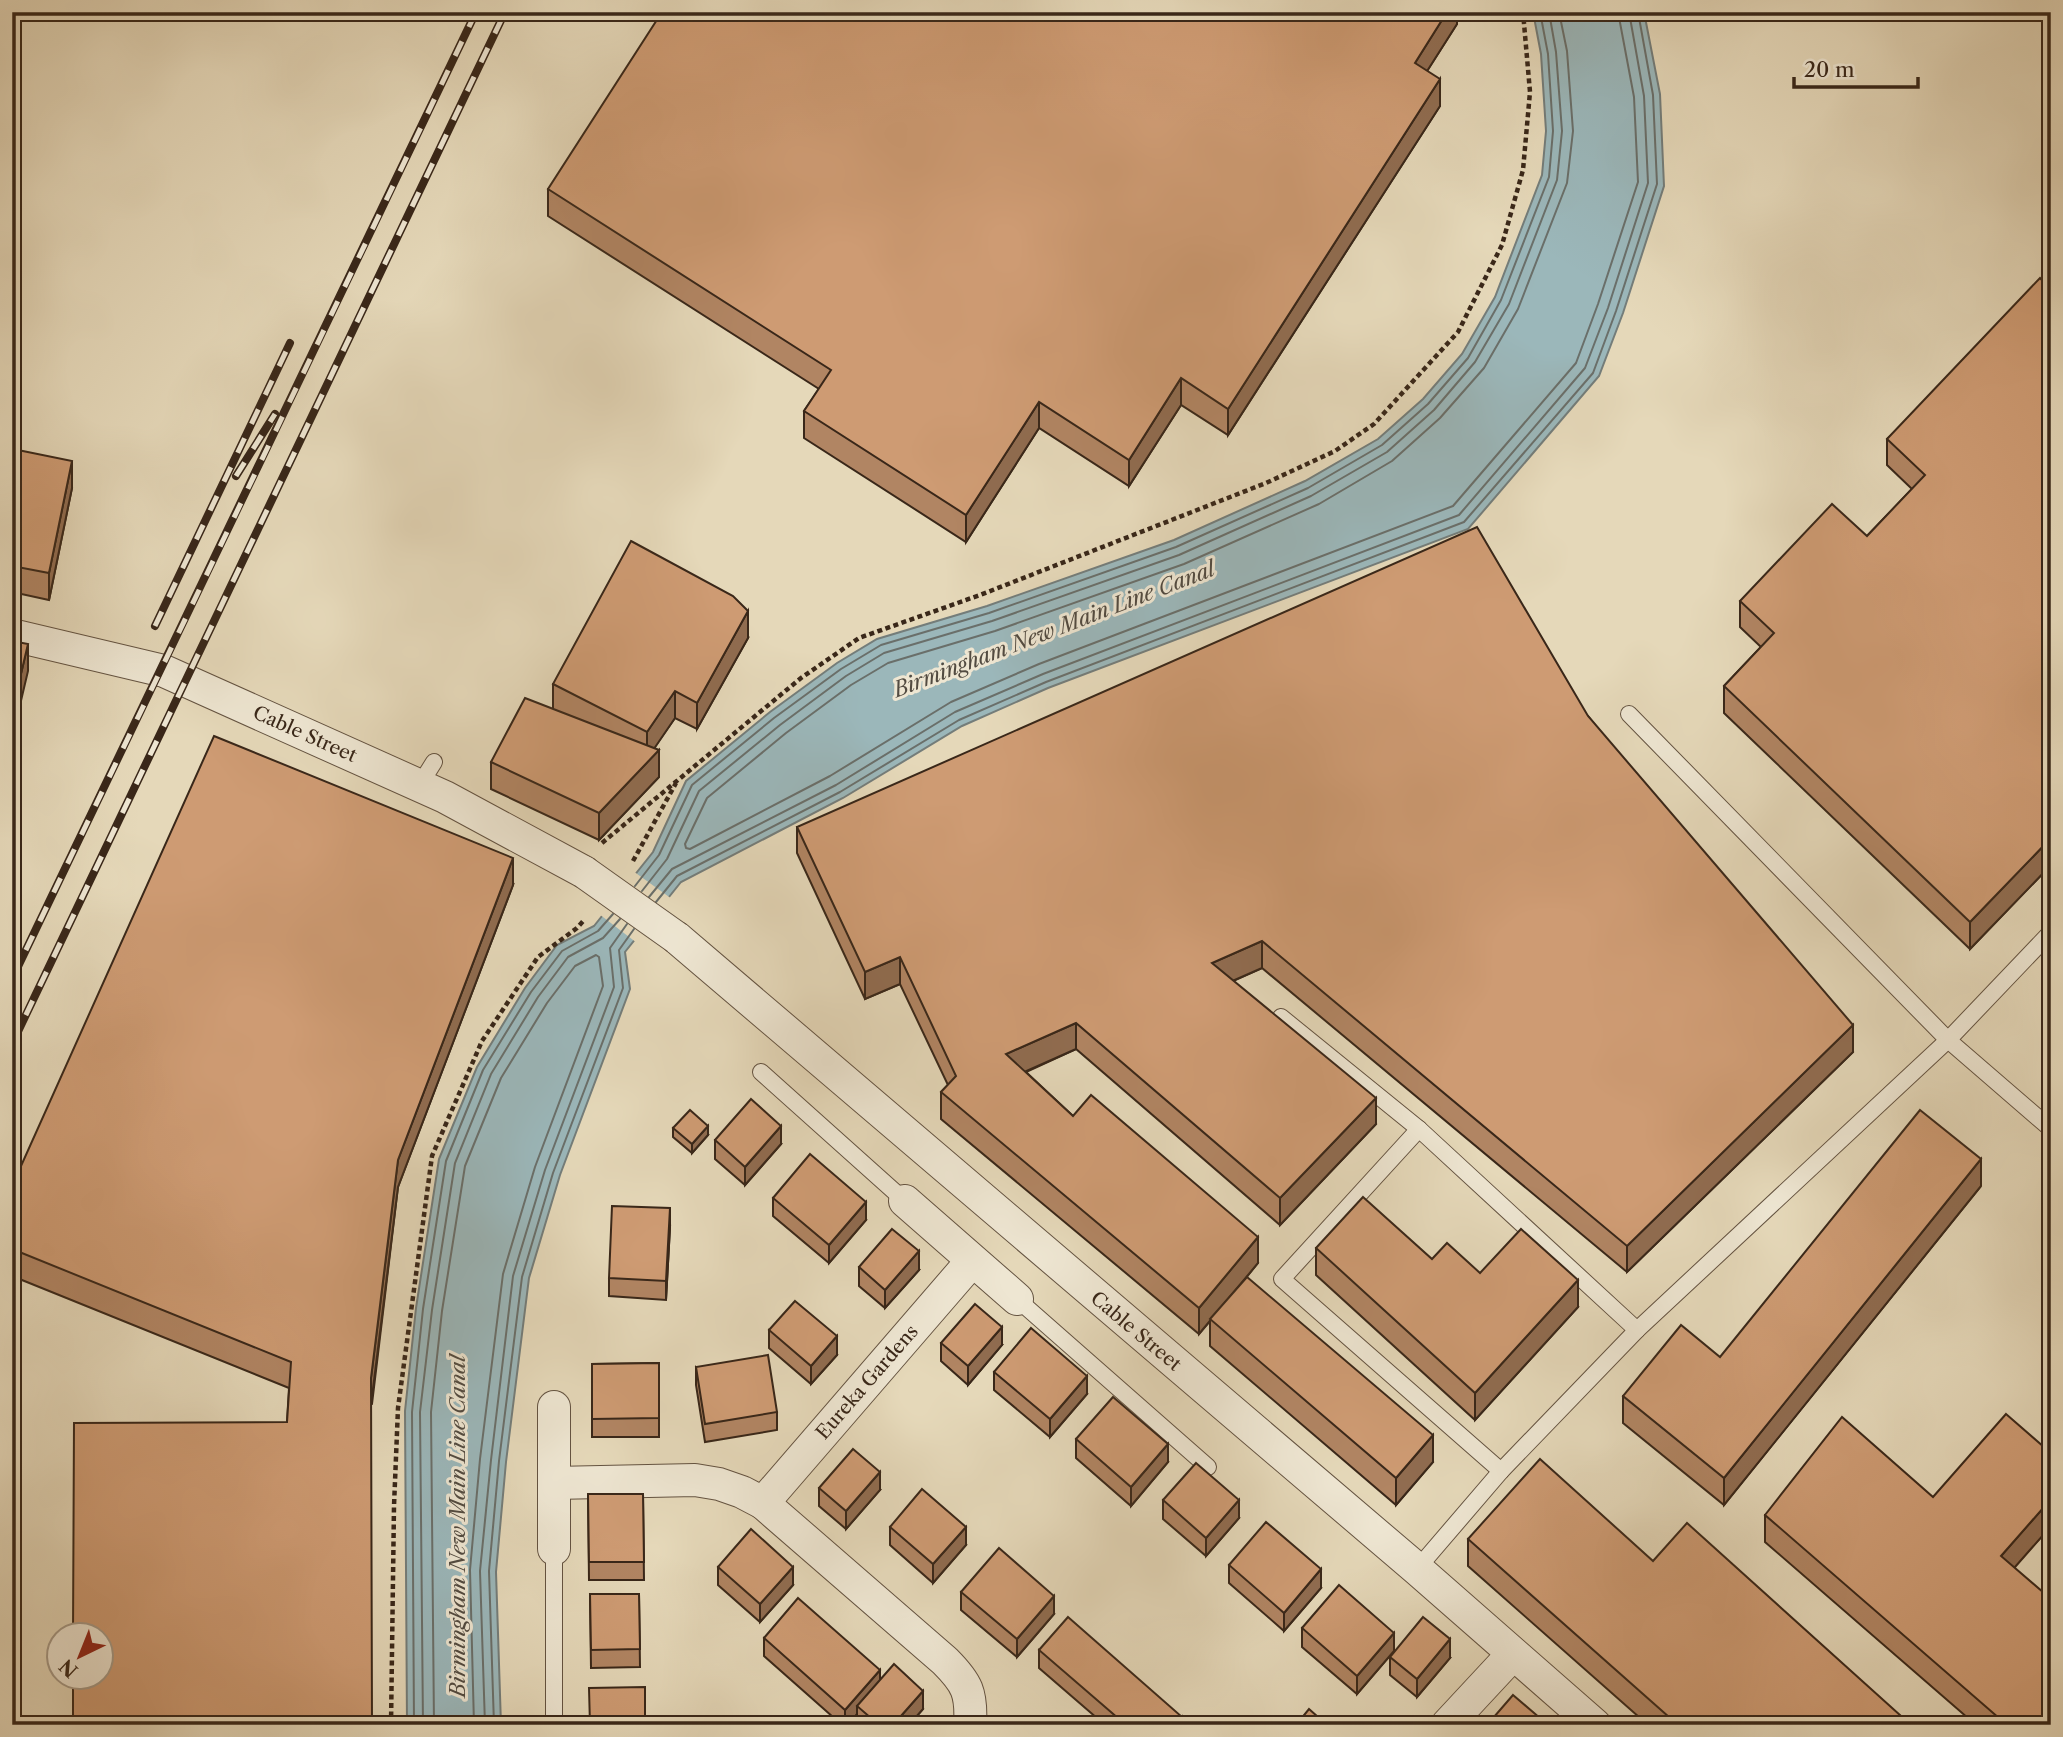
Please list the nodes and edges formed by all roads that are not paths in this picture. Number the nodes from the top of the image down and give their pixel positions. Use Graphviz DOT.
graph roads {
  1 [pos="12,635"];
  2 [pos="1629,714"];
  3 [pos="2051,932"];
  4 [pos="1280,1017"];
  5 [pos="1948,1040"];
  6 [pos="761,1072"];
  7 [pos="1419,1129"];
  8 [pos="2051,1129"];
  9 [pos="905,1201"];
  10 [pos="972,1261"];
  11 [pos="1017,1299"];
  12 [pos="1637,1330"];
  13 [pos="554,1407"];
  14 [pos="1208,1467"];
  15 [pos="1501,1471"];
  16 [pos="554,1483"];
  17 [pos="763,1503"];
  18 [pos="554,1549"];
  19 [pos="1417,1569"];
  20 [pos="1513,1654"];
  21 [pos="554,1720"];
  22 [pos="970,1725"];
  23 [pos="1447,1725"];
  24 [pos="1595,1725"];
  1 -- 19 [label="street, Cable Street, bridge"];
  2 -- 5 [label="lane"];
  3 -- 5 [label="lane"];
  4 -- 7 [label="lane"];
  5 -- 8 [label="lane"];
  5 -- 12 [label="lane"];
  6 -- 9 [label="lane"];
  7 -- 12 [label="lane"];
  7 -- 15 [label="lane"];
  9 -- 10 [label="street"];
  10 -- 11 [label="street"];
  10 -- 17 [label="street, Eureka Gardens"];
  11 -- 14 [label="lane"];
  12 -- 15 [label="lane"];
  13 -- 16 [label="street"];
  15 -- 19 [label="lane"];
  16 -- 17 [label="street"];
  16 -- 18 [label="street"];
  17 -- 22 [label="street"];
  18 -- 21 [label="lane"];
  19 -- 20 [label="street, Cable Street"];
  20 -- 23 [label="street"];
  20 -- 24 [label="street, Cable Street"];
}
